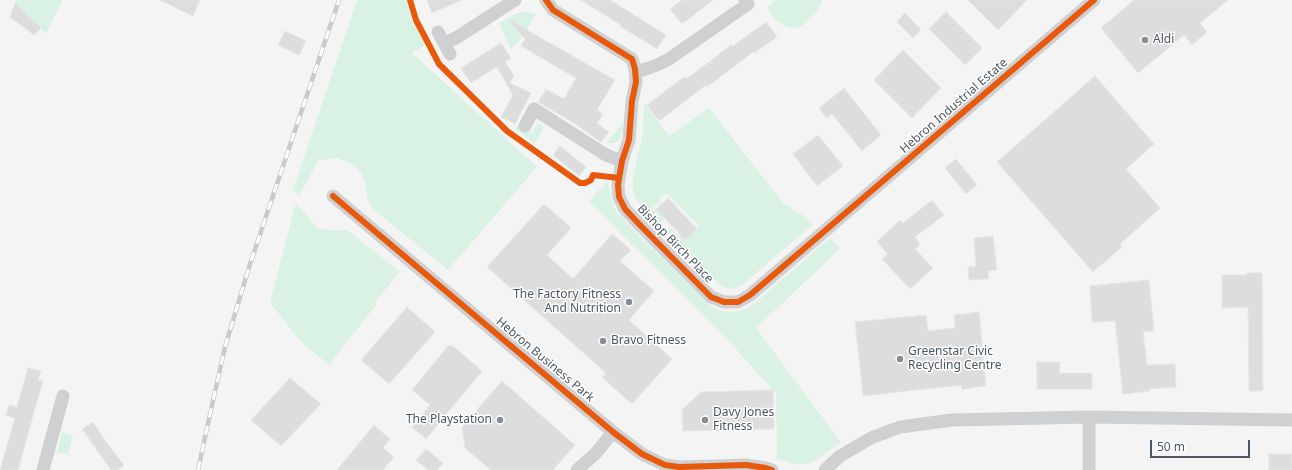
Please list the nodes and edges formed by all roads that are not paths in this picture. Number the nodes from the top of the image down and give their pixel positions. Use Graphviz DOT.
graph roads {
  1 [pos="514,0"];
  2 [pos="546,0"];
  3 [pos="745,0"];
  4 [pos="1094,0"];
  5 [pos="444,43"];
  6 [pos="635,69"];
  7 [pos="525,126"];
  8 [pos="622,162"];
  9 [pos="333,196"];
  10 [pos="804,250"];
  11 [pos="63,396"];
  12 [pos="1089,417"];
  13 [pos="1292,420"];
  14 [pos="613,432"];
  15 [pos="43,470"];
  16 [pos="577,470"];
  17 [pos="772,470"];
  18 [pos="825,470"];
  19 [pos="1089,470"];
  1 -- 5 [label="street"];
  2 -- 6 [label="street"];
  3 -- 6 [label="street"];
  4 -- 10 [label="street, Hebron Industrial Estate"];
  6 -- 8 [label="street, Bishop Birch Place"];
  7 -- 8 [label="street"];
  8 -- 10 [label="street, Bishop Birch Place"];
  9 -- 14 [label="street, Hebron Business Park"];
  11 -- 15 [label="street"];
  12 -- 13 [label="street"];
  12 -- 18 [label="street"];
  12 -- 19 [label="street"];
  14 -- 16 [label="street"];
  14 -- 17 [label="street, Hebron Business Park"];
}
